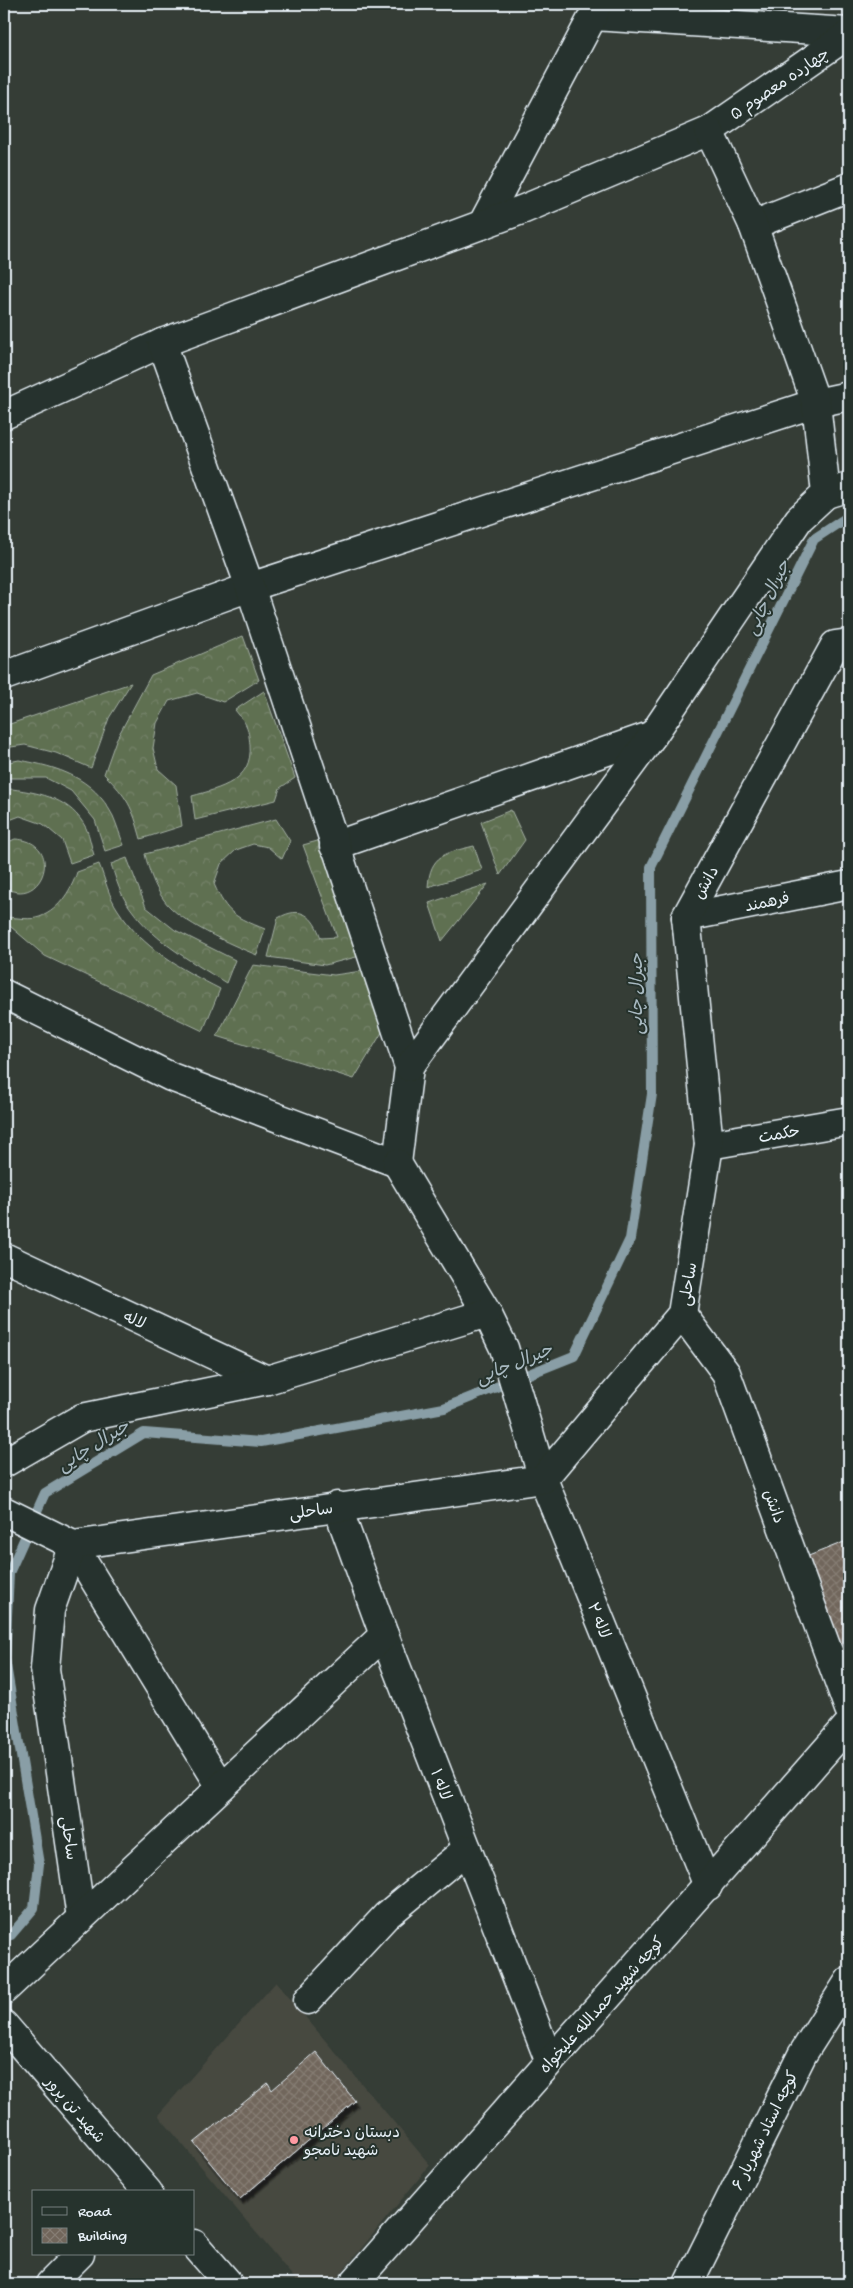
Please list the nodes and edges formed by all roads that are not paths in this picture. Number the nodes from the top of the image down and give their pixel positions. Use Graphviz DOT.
graph roads {
  1 [pos="595,10"];
  2 [pos="849,33"];
  3 [pos="709,131"];
  4 [pos="849,187"];
  5 [pos="482,225"];
  6 [pos="753,225"];
  7 [pos="162,343"];
  8 [pos="849,396"];
  9 [pos="816,403"];
  10 [pos="4,415"];
  11 [pos="838,490"];
  12 [pos="250,587"];
  13 [pos="842,644"];
  14 [pos="4,676"];
  15 [pos="653,735"];
  16 [pos="334,846"];
  17 [pos="849,885"];
  18 [pos="686,917"];
  19 [pos="4,994"];
  20 [pos="409,1067"];
  21 [pos="849,1121"];
  22 [pos="710,1145"];
  23 [pos="396,1163"];
  24 [pos="4,1257"];
  25 [pos="487,1313"];
  26 [pos="682,1314"];
  27 [pos="267,1380"];
  28 [pos="4,1463"];
  29 [pos="543,1479"];
  30 [pos="337,1506"];
  31 [pos="4,1511"];
  32 [pos="72,1544"];
  33 [pos="384,1635"];
  34 [pos="849,1709"];
  35 [pos="849,1724"];
  36 [pos="221,1787"];
  37 [pos="467,1849"];
  38 [pos="708,1886"];
  39 [pos="81,1918"];
  40 [pos="849,1980"];
  41 [pos="4,1990"];
  42 [pos="308,2000"];
  43 [pos="4,2025"];
  44 [pos="549,2060"];
  45 [pos="145,2190"];
  46 [pos="195,2245"];
  47 [pos="78,2256"];
  48 [pos="50,2284"];
  49 [pos="229,2284"];
  50 [pos="353,2284"];
  51 [pos="688,2284"];
  1 -- 2 [label="street"];
  1 -- 5 [label="street"];
  2 -- 3 [label="street, چهارده معصوم ۵"];
  3 -- 5 [label="street, چهارده معصوم ۵"];
  3 -- 6 [label="street"];
  4 -- 6 [label="street"];
  5 -- 7 [label="street, چهارده معصوم ۵"];
  6 -- 9 [label="street"];
  7 -- 10 [label="street, چهارده معصوم ۵"];
  7 -- 12 [label="street"];
  8 -- 9 [label="street"];
  9 -- 11 [label="street"];
  9 -- 12 [label="street"];
  11 -- 15 [label="street"];
  12 -- 14 [label="street"];
  12 -- 16 [label="street"];
  13 -- 18 [label="street, دانش"];
  15 -- 16 [label="street"];
  15 -- 20 [label="street"];
  16 -- 20 [label="street"];
  17 -- 18 [label="street, فرهمند"];
  18 -- 22 [label="street, دانش"];
  19 -- 23 [label="street"];
  20 -- 23 [label="street"];
  21 -- 22 [label="street, حکمت"];
  22 -- 26 [label="street, ساحلی"];
  23 -- 25 [label="street, لاله ۲"];
  24 -- 27 [label="street, لاله"];
  25 -- 27 [label="street"];
  25 -- 29 [label="street, لاله ۲"];
  26 -- 29 [label="street, ساحلی"];
  26 -- 34 [label="street, دانش"];
  27 -- 28 [label="street"];
  29 -- 30 [label="street, ساحلی"];
  29 -- 38 [label="street, لاله ۲"];
  30 -- 32 [label="street, ساحلی"];
  30 -- 33 [label="street, لاله ۱"];
  31 -- 32 [label="street"];
  32 -- 36 [label="street"];
  32 -- 39 [label="street, ساحلی"];
  33 -- 36 [label="street"];
  33 -- 37 [label="street, لاله ۱"];
  35 -- 38 [label="street, کوچه شهید حمدالله علیخواه"];
  36 -- 39 [label="street"];
  37 -- 42 [label="street"];
  37 -- 44 [label="street, لاله ۱"];
  38 -- 44 [label="street, کوچه شهید حمدالله علیخواه"];
  39 -- 41 [label="street"];
  40 -- 51 [label="street, کوچه استاد شهریار ۶"];
  43 -- 45 [label="street, شهید تن پرور"];
  44 -- 50 [label="street, کوچه شهید حمدالله علیخواه"];
  46 -- 49 [label="street"];
  47 -- 48 [label="street"];
}
